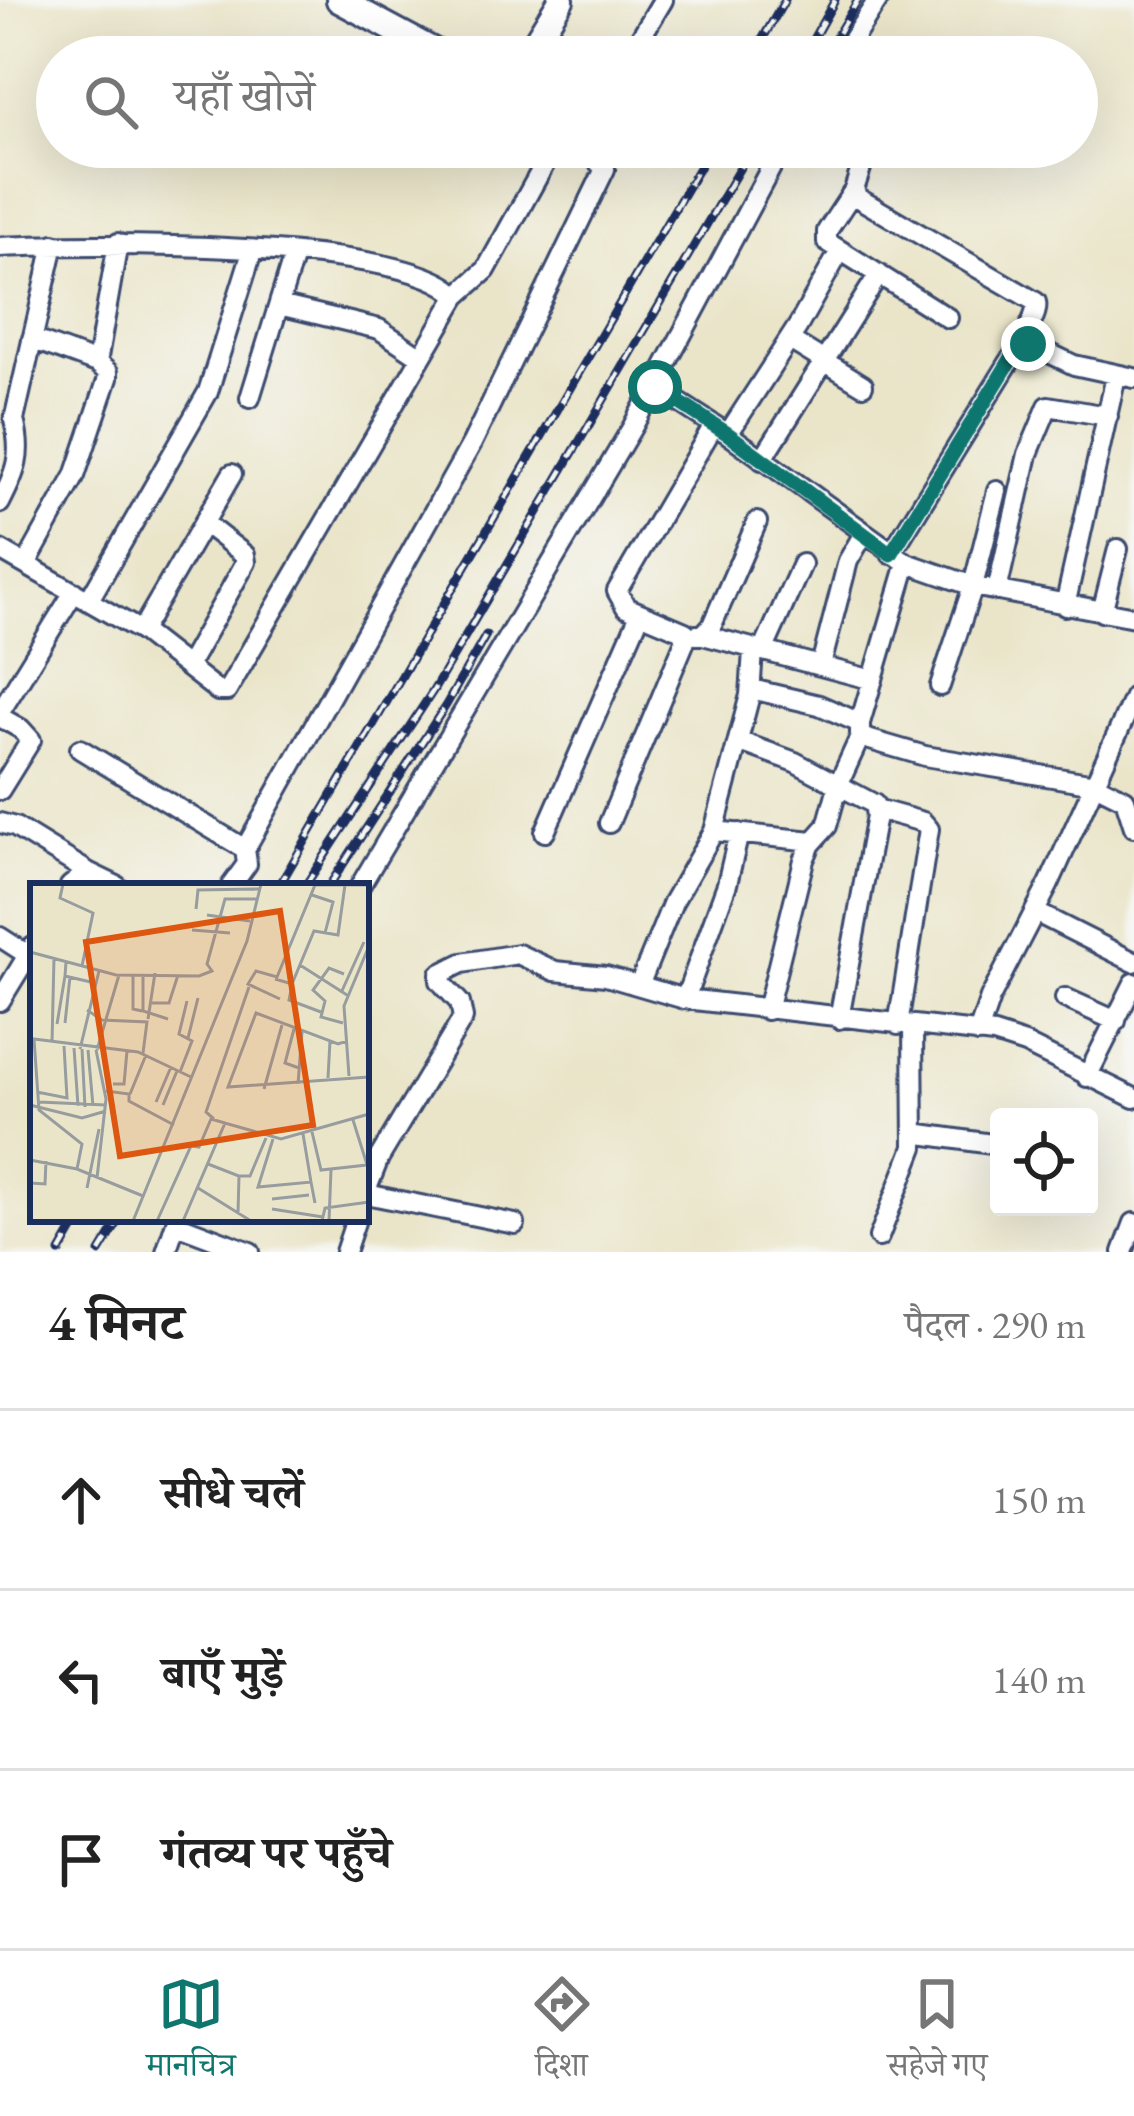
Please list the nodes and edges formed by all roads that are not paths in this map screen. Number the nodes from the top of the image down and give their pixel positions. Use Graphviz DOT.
graph roads {
  1 [pos="339,0"];
  2 [pos="561,0"];
  3 [pos="664,0"];
  4 [pos="878,0"];
  5 [pos="406,36"];
  6 [pos="539,36"];
  7 [pos="642,36"];
  8 [pos="855,36"];
  9 [pos="542,168"];
  10 [pos="604,168"];
  11 [pos="771,168"];
  12 [pos="861,168"];
  13 [pos="854,190"];
  14 [pos="118,243"];
  15 [pos="54,244"];
  16 [pos="0,248"];
  17 [pos="840,251"];
  18 [pos="252,252"];
  19 [pos="294,255"];
  20 [pos="879,274"];
  21 [pos="457,296"];
  22 [pos="279,305"];
  23 [pos="948,318"];
  24 [pos="1026,335"];
  25 [pos="32,339"];
  26 [pos="790,340"];
  27 [pos="421,357"];
  28 [pos="827,361"];
  29 [pos="97,363"];
  30 [pos="1125,377"];
  31 [pos="863,385"];
  32 [pos="655,387"];
  33 [pos="250,398"];
  34 [pos="1108,416"];
  35 [pos="721,430"];
  36 [pos="762,460"];
  37 [pos="232,474"];
  38 [pos="997,491"];
  39 [pos="0,503"];
  40 [pos="757,522"];
  41 [pos="204,523"];
  42 [pos="863,535"];
  43 [pos="1118,549"];
  44 [pos="0,550"];
  45 [pos="899,559"];
  46 [pos="26,564"];
  47 [pos="802,565"];
  48 [pos="973,586"];
  49 [pos="997,591"];
  50 [pos="82,596"];
  51 [pos="1065,606"];
  52 [pos="1102,612"];
  53 [pos="640,614"];
  54 [pos="1134,617"];
  55 [pos="141,631"];
  56 [pos="694,634"];
  57 [pos="758,651"];
  58 [pos="821,664"];
  59 [pos="188,665"];
  60 [pos="873,680"];
  61 [pos="940,686"];
  62 [pos="751,689"];
  63 [pos="1134,697"];
  64 [pos="0,715"];
  65 [pos="860,730"];
  66 [pos="738,741"];
  67 [pos="80,749"];
  68 [pos="839,783"];
  69 [pos="1095,784"];
  70 [pos="0,790"];
  71 [pos="876,809"];
  72 [pos="0,823"];
  73 [pos="609,823"];
  74 [pos="1134,827"];
  75 [pos="714,830"];
  76 [pos="545,832"];
  77 [pos="739,833"];
  78 [pos="813,841"];
  79 [pos="245,849"];
  80 [pos="88,872"];
  81 [pos="74,883"];
  82 [pos="111,883"];
  83 [pos="233,883"];
  84 [pos="362,883"];
  85 [pos="1034,912"];
  86 [pos="0,937"];
  87 [pos="30,951"];
  88 [pos="1134,962"];
  89 [pos="640,983"];
  90 [pos="1134,983"];
  91 [pos="1065,998"];
  92 [pos="685,999"];
  93 [pos="0,1000"];
  94 [pos="767,1010"];
  95 [pos="1124,1016"];
  96 [pos="839,1019"];
  97 [pos="905,1026"];
  98 [pos="978,1033"];
  99 [pos="1087,1077"];
  100 [pos="1134,1098"];
  101 [pos="914,1133"];
  102 [pos="990,1144"];
  103 [pos="369,1185"];
  104 [pos="369,1194"];
  105 [pos="176,1222"];
  106 [pos="178,1222"];
  107 [pos="355,1222"];
  108 [pos="1134,1222"];
  109 [pos="515,1224"];
  110 [pos="879,1237"];
  111 [pos="166,1252"];
  112 [pos="250,1252"];
  113 [pos="345,1252"];
  114 [pos="1124,1252"];
  1 -- 5 [label="main road"];
  2 -- 6 [label="main road"];
  3 -- 7 [label="street"];
  4 -- 8 [label="street"];
  9 -- 21 [label="street"];
  10 -- 79 [label="street"];
  11 -- 32 [label="street"];
  12 -- 13 [label="street"];
  13 -- 17 [label="street"];
  13 -- 24 [label="street"];
  14 -- 15 [label="street"];
  14 -- 18 [label="street"];
  14 -- 29 [label="street"];
  15 -- 16 [label="street"];
  15 -- 25 [label="street"];
  17 -- 20 [label="street"];
  17 -- 26 [label="street"];
  18 -- 19 [label="street"];
  18 -- 50 [label="street"];
  19 -- 21 [label="street"];
  19 -- 22 [label="street"];
  20 -- 23 [label="street"];
  20 -- 28 [label="street"];
  21 -- 27 [label="street"];
  22 -- 27 [label="street"];
  22 -- 33 [label="street"];
  24 -- 30 [label="street"];
  24 -- 45 [label="street"];
  25 -- 29 [label="street"];
  25 -- 39 [label="street"];
  26 -- 28 [label="street"];
  26 -- 35 [label="street"];
  27 -- 59 [label="street"];
  28 -- 31 [label="street"];
  28 -- 36 [label="street"];
  29 -- 46 [label="street"];
  30 -- 34 [label="street"];
  32 -- 35 [label="street"];
  32 -- 84 [label="street"];
  34 -- 49 [label="street"];
  34 -- 51 [label="street"];
  35 -- 36 [label="street"];
  35 -- 53 [label="street"];
  36 -- 42 [label="street"];
  37 -- 41 [label="street"];
  38 -- 48 [label="street"];
  40 -- 56 [label="street"];
  41 -- 55 [label="street"];
  41 -- 59 [label="street"];
  42 -- 45 [label="street"];
  42 -- 58 [label="street"];
  43 -- 52 [label="street"];
  44 -- 46 [label="street"];
  45 -- 48 [label="street"];
  45 -- 60 [label="street"];
  46 -- 50 [label="street"];
  47 -- 57 [label="street"];
  48 -- 49 [label="street"];
  48 -- 61 [label="street"];
  49 -- 51 [label="street"];
  50 -- 55 [label="street"];
  50 -- 64 [label="street"];
  51 -- 52 [label="street"];
  52 -- 54 [label="street"];
  53 -- 56 [label="street"];
  53 -- 76 [label="street"];
  55 -- 59 [label="street"];
  56 -- 57 [label="street"];
  56 -- 73 [label="street"];
  57 -- 58 [label="street"];
  57 -- 62 [label="street"];
  58 -- 60 [label="street"];
  60 -- 65 [label="street"];
  62 -- 65 [label="street"];
  62 -- 66 [label="street"];
  63 -- 69 [label="street"];
  64 -- 70 [label="street"];
  65 -- 68 [label="street"];
  65 -- 69 [label="street"];
  66 -- 68 [label="street"];
  66 -- 75 [label="street"];
  67 -- 79 [label="street"];
  68 -- 71 [label="street"];
  68 -- 78 [label="street"];
  69 -- 74 [label="street"];
  69 -- 85 [label="street"];
  71 -- 96 [label="street"];
  71 -- 97 [label="street"];
  72 -- 80 [label="street"];
  75 -- 77 [label="street"];
  75 -- 89 [label="street"];
  77 -- 78 [label="street"];
  77 -- 92 [label="street"];
  78 -- 94 [label="street"];
  79 -- 83 [label="street"];
  80 -- 81 [label="street"];
  80 -- 82 [label="street"];
  85 -- 88 [label="street"];
  85 -- 98 [label="street"];
  86 -- 87 [label="street"];
  87 -- 93 [label="street"];
  89 -- 92 [label="street"];
  89 -- 103 [label="street"];
  90 -- 95 [label="street"];
  91 -- 95 [label="street"];
  92 -- 94 [label="street"];
  94 -- 96 [label="street"];
  95 -- 99 [label="street"];
  96 -- 97 [label="street"];
  97 -- 98 [label="street"];
  97 -- 101 [label="street"];
  98 -- 99 [label="street"];
  99 -- 100 [label="street"];
  101 -- 102 [label="street"];
  101 -- 110 [label="street"];
  104 -- 109 [label="street"];
  105 -- 111 [label="street"];
  106 -- 112 [label="street"];
  107 -- 113 [label="street"];
  108 -- 114 [label="street"];
}
